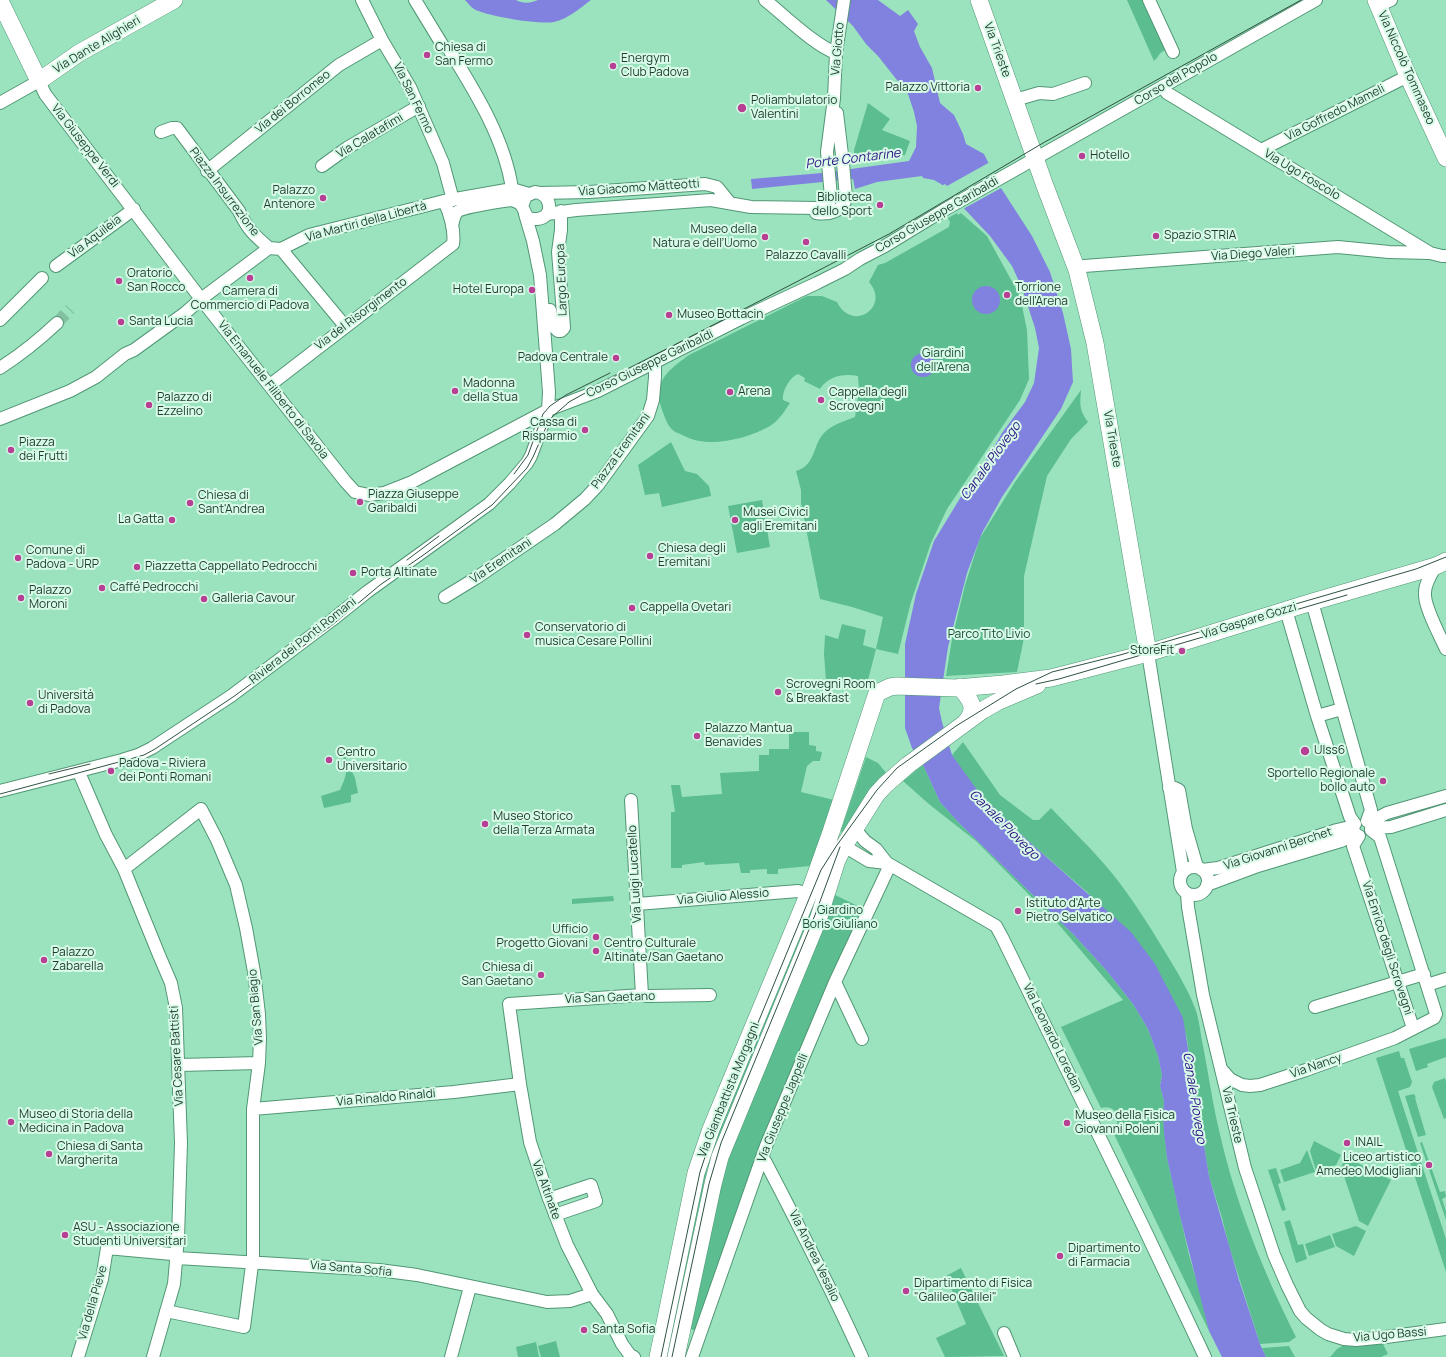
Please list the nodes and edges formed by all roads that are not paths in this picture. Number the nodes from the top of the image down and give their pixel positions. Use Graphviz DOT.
graph roads {
  1 [pos="174,0"];
  2 [pos="362,0"];
  3 [pos="416,0"];
  4 [pos="765,0"];
  5 [pos="844,0"];
  6 [pos="979,0"];
  7 [pos="1149,0"];
  8 [pos="1316,0"];
  9 [pos="0,1"];
  10 [pos="1382,2"];
  11 [pos="382,40"];
  12 [pos="1172,52"];
  13 [pos="836,53"];
  14 [pos="1408,76"];
  15 [pos="39,81"];
  16 [pos="1085,83"];
  17 [pos="1164,86"];
  18 [pos="834,98"];
  19 [pos="1015,100"];
  20 [pos="0,103"];
  21 [pos="419,106"];
  22 [pos="160,132"];
  23 [pos="1261,150"];
  24 [pos="1036,158"];
  25 [pos="1446,158"];
  26 [pos="322,166"];
  27 [pos="207,171"];
  28 [pos="512,190"];
  29 [pos="534,193"];
  30 [pos="449,201"];
  31 [pos="730,203"];
  32 [pos="802,208"];
  33 [pos="134,209"];
  34 [pos="524,210"];
  35 [pos="561,211"];
  36 [pos="543,216"];
  37 [pos="452,227"];
  38 [pos="453,244"];
  39 [pos="275,248"];
  40 [pos="1430,253"];
  41 [pos="1446,256"];
  42 [pos="56,266"];
  43 [pos="1077,270"];
  44 [pos="540,275"];
  45 [pos="42,278"];
  46 [pos="202,299"];
  47 [pos="0,320"];
  48 [pos="56,323"];
  49 [pos="345,326"];
  50 [pos="654,362"];
  51 [pos="0,368"];
  52 [pos="270,385"];
  53 [pos="548,410"];
  54 [pos="1,419"];
  55 [pos="409,483"];
  56 [pos="555,524"];
  57 [pos="1441,563"];
  58 [pos="445,597"];
  59 [pos="1312,602"];
  60 [pos="1286,610"];
  61 [pos="1446,649"];
  62 [pos="1148,653"];
  63 [pos="1051,678"];
  64 [pos="959,688"];
  65 [pos="877,694"];
  66 [pos="1342,709"];
  67 [pos="1317,716"];
  68 [pos="963,724"];
  69 [pos="908,765"];
  70 [pos="80,771"];
  71 [pos="1170,788"];
  72 [pos="0,791"];
  73 [pos="1446,796"];
  74 [pos="631,800"];
  75 [pos="1446,810"];
  76 [pos="1370,825"];
  77 [pos="855,829"];
  78 [pos="1356,830"];
  79 [pos="832,832"];
  80 [pos="844,846"];
  81 [pos="888,864"];
  82 [pos="1200,868"];
  83 [pos="124,869"];
  84 [pos="1183,872"];
  85 [pos="1207,885"];
  86 [pos="1187,893"];
  87 [pos="809,894"];
  88 [pos="638,904"];
  89 [pos="1426,979"];
  90 [pos="1446,979"];
  91 [pos="835,982"];
  92 [pos="1397,982"];
  93 [pos="642,995"];
  94 [pos="710,995"];
  95 [pos="509,1004"];
  96 [pos="1315,1007"];
  97 [pos="1441,1012"];
  98 [pos="1413,1028"];
  99 [pos="862,1039"];
  100 [pos="259,1063"];
  101 [pos="179,1065"];
  102 [pos="1221,1069"];
  103 [pos="520,1084"];
  104 [pos="253,1109"];
  105 [pos="761,1160"];
  106 [pos="549,1199"];
  107 [pos="555,1215"];
  108 [pos="107,1248"];
  109 [pos="177,1258"];
  110 [pos="253,1262"];
  111 [pos="470,1287"];
  112 [pos="592,1294"];
  113 [pos="166,1311"];
  114 [pos="1313,1325"];
  115 [pos="1446,1329"];
  116 [pos="1004,1333"];
  117 [pos="631,1356"];
  118 [pos="78,1357"];
  119 [pos="154,1357"];
  120 [pos="450,1357"];
  121 [pos="658,1357"];
  122 [pos="676,1357"];
  123 [pos="692,1357"];
  124 [pos="862,1357"];
  125 [pos="1014,1357"];
  126 [pos="1205,1357"];
  1 -- 15 [label="street, Via Dante Alighieri"];
  2 -- 11 [label="street, Via San Fermo"];
  3 -- 28 [label="street"];
  4 -- 13 [label="street"];
  5 -- 13 [label="street, Via Giotto"];
  6 -- 19 [label="street, Via Trieste"];
  7 -- 12 [label="street"];
  8 -- 17 [label="street, Corso del Popolo"];
  9 -- 15 [label="street"];
  10 -- 14 [label="street, Via Niccolò Tommaseo"];
  11 -- 21 [label="street, Via San Fermo"];
  11 -- 27 [label="street, Via dei Borromeo"];
  13 -- 18 [label="street, Via Giotto"];
  14 -- 23 [label="street, Via Goffredo Mameli"];
  14 -- 25 [label="street, Via Niccolò Tommaseo"];
  15 -- 20 [label="street, Via Dante Alighieri"];
  15 -- 33 [label="street, Via Giuseppe Verdi"];
  16 -- 19 [label="street"];
  17 -- 23 [label="street, Via Ugo Foscolo"];
  17 -- 24 [label="street, Corso del Popolo"];
  18 -- 32 [label="street, Via Giotto"];
  18 -- 32 [label="street, Via Giotto"];
  19 -- 24 [label="street, Via Trieste"];
  21 -- 26 [label="street, Via Calatafimi"];
  21 -- 30 [label="street, Via San Fermo"];
  22 -- 27 [label="street, Piazza Insurrezione"];
  23 -- 40 [label="street, Via Ugo Foscolo"];
  24 -- 43 [label="street, Via Trieste"];
  24 -- 50 [label="street, Corso Giuseppe Garibaldi"];
  27 -- 39 [label="street, Piazza Insurrezione"];
  28 -- 29 [label="street, Via Giacomo Matteotti"];
  28 -- 30 [label="street, Via Giacomo Matteotti"];
  29 -- 31 [label="street, Via Giacomo Matteotti"];
  29 -- 34 [label="street"];
  29 -- 36 [label="street"];
  30 -- 37 [label="street, Via San Fermo"];
  30 -- 39 [label="street, Via Martiri della Libertà"];
  31 -- 32 [label="street, Via Giacomo Matteotti"];
  31 -- 35 [label="street, Via Giacomo Matteotti"];
  33 -- 42 [label="street, Via Aquileia"];
  33 -- 46 [label="street, Via Giuseppe Verdi"];
  34 -- 36 [label="street"];
  34 -- 37 [label="street"];
  34 -- 44 [label="street, Largo Europa"];
  35 -- 36 [label="street"];
  35 -- 44 [label="street, Largo Europa"];
  36 -- 44 [label="street"];
  37 -- 38 [label="street, Via San Fermo"];
  38 -- 49 [label="street, Via del Risorgimento"];
  39 -- 46 [label="street, Piazza Insurrezione"];
  39 -- 49 [label="street"];
  40 -- 41 [label="street, Via Ugo Foscolo"];
  40 -- 43 [label="street, Via Diego Valeri"];
  43 -- 62 [label="street, Via Trieste"];
  44 -- 53 [label="street, Largo Europa"];
  45 -- 47 [label="street"];
  46 -- 52 [label="street, Via Emanuele Filiberto di Savoia"];
  46 -- 54 [label="street, Piazza Insurrezione"];
  48 -- 51 [label="street"];
  49 -- 52 [label="street, Via del Risorgimento"];
  50 -- 53 [label="street, Corso Giuseppe Garibaldi"];
  50 -- 56 [label="street, Piazza Eremitani"];
  52 -- 55 [label="street, Via Emanuele Filiberto di Savoia"];
  53 -- 55 [label="street, Corso Giuseppe Garibaldi"];
  53 -- 70 [label="street, Riviera dei Ponti Romani"];
  56 -- 58 [label="street, Via Eremitani"];
  57 -- 59 [label="street, Via Gaspare Gozzi"];
  57 -- 61 [label="street"];
  59 -- 60 [label="street, Via Gaspare Gozzi"];
  59 -- 66 [label="street"];
  60 -- 62 [label="street, Via Gaspare Gozzi"];
  60 -- 67 [label="street"];
  62 -- 63 [label="street, Via Gaspare Gozzi"];
  62 -- 71 [label="street, Via Trieste"];
  63 -- 64 [label="street, Via Gaspare Gozzi"];
  63 -- 68 [label="street, Via Gaspare Gozzi"];
  64 -- 65 [label="street, Via Gaspare Gozzi"];
  64 -- 68 [label="street"];
  65 -- 79 [label="street, Via Giambattista Morgagni"];
  66 -- 67 [label="street"];
  66 -- 76 [label="street"];
  67 -- 78 [label="street"];
  68 -- 69 [label="street, Via Gaspare Gozzi"];
  69 -- 77 [label="street, Via Giambattista Morgagni"];
  70 -- 72 [label="street, Riviera dei Ponti Romani"];
  70 -- 83 [label="street, Via Cesare Battisti"];
  71 -- 82 [label="street, Via Trieste"];
  71 -- 84 [label="street, Via Trieste"];
  73 -- 76 [label="street"];
  74 -- 88 [label="street, Via Luigi Lucatello"];
  75 -- 76 [label="street"];
  76 -- 78 [label="street"];
  76 -- 89 [label="street, Via Enrico degli Scrovegni"];
  77 -- 80 [label="street, Via Giambattista Morgagni"];
  77 -- 81 [label="street"];
  78 -- 82 [label="street, Via Giovanni Berchet"];
  78 -- 85 [label="street, Via Giovanni Berchet"];
  78 -- 92 [label="street, Via Enrico degli Scrovegni"];
  79 -- 80 [label="street"];
  79 -- 87 [label="street, Via Giambattista Morgagni"];
  80 -- 81 [label="street"];
  80 -- 122 [label="street, Via Giambattista Morgagni"];
  81 -- 91 [label="street, Via Giuseppe Jappelli"];
  81 -- 126 [label="street, Via Leonardo Loredan"];
  82 -- 84 [label="street"];
  82 -- 85 [label="street, Via Trieste"];
  83 -- 100 [label="street, Via San Biagio"];
  83 -- 101 [label="street, Via Cesare Battisti"];
  84 -- 86 [label="street, Via Trieste"];
  85 -- 86 [label="street"];
  86 -- 102 [label="street, Via Trieste"];
  87 -- 88 [label="street, Via Giulio Alessio"];
  87 -- 121 [label="street, Via Giambattista Morgagni"];
  88 -- 93 [label="street, Via Luigi Lucatello"];
  89 -- 90 [label="street"];
  89 -- 92 [label="street"];
  89 -- 97 [label="street, Via Enrico degli Scrovegni"];
  91 -- 99 [label="street"];
  91 -- 105 [label="street, Via Giuseppe Jappelli"];
  92 -- 96 [label="street"];
  92 -- 98 [label="street, Via Enrico degli Scrovegni"];
  93 -- 94 [label="street, Via San Gaetano"];
  93 -- 95 [label="street, Via San Gaetano"];
  95 -- 103 [label="street, Via Altinate"];
  97 -- 98 [label="street, Via Enrico degli Scrovegni"];
  98 -- 102 [label="street, Via Nancy"];
  100 -- 101 [label="street"];
  100 -- 104 [label="street, Via San Biagio"];
  101 -- 109 [label="street, Via Cesare Battisti"];
  102 -- 114 [label="street, Via Trieste"];
  103 -- 104 [label="street, Via Rinaldo Rinaldi"];
  103 -- 106 [label="street, Via Altinate"];
  104 -- 110 [label="street, Via San Biagio"];
  105 -- 123 [label="street, Via Giuseppe Jappelli"];
  105 -- 124 [label="street, Via Andrea Vesalio"];
  106 -- 107 [label="street, Via Altinate"];
  106 -- 107 [label="street"];
  107 -- 112 [label="street, Via Altinate"];
  108 -- 109 [label="street, Via Santa Sofia"];
  108 -- 118 [label="street, Via della Pieve"];
  109 -- 110 [label="street, Via Santa Sofia"];
  109 -- 113 [label="street, Via Cesare Battisti"];
  110 -- 111 [label="street, Via Santa Sofia"];
  110 -- 113 [label="street, Via San Biagio"];
  111 -- 112 [label="street, Via Santa Sofia"];
  111 -- 120 [label="street"];
  112 -- 117 [label="street, Via Altinate"];
  113 -- 119 [label="street, Via Cesare Battisti"];
  114 -- 115 [label="street, Via Ugo Bassi"];
  116 -- 125 [label="street"];
}
